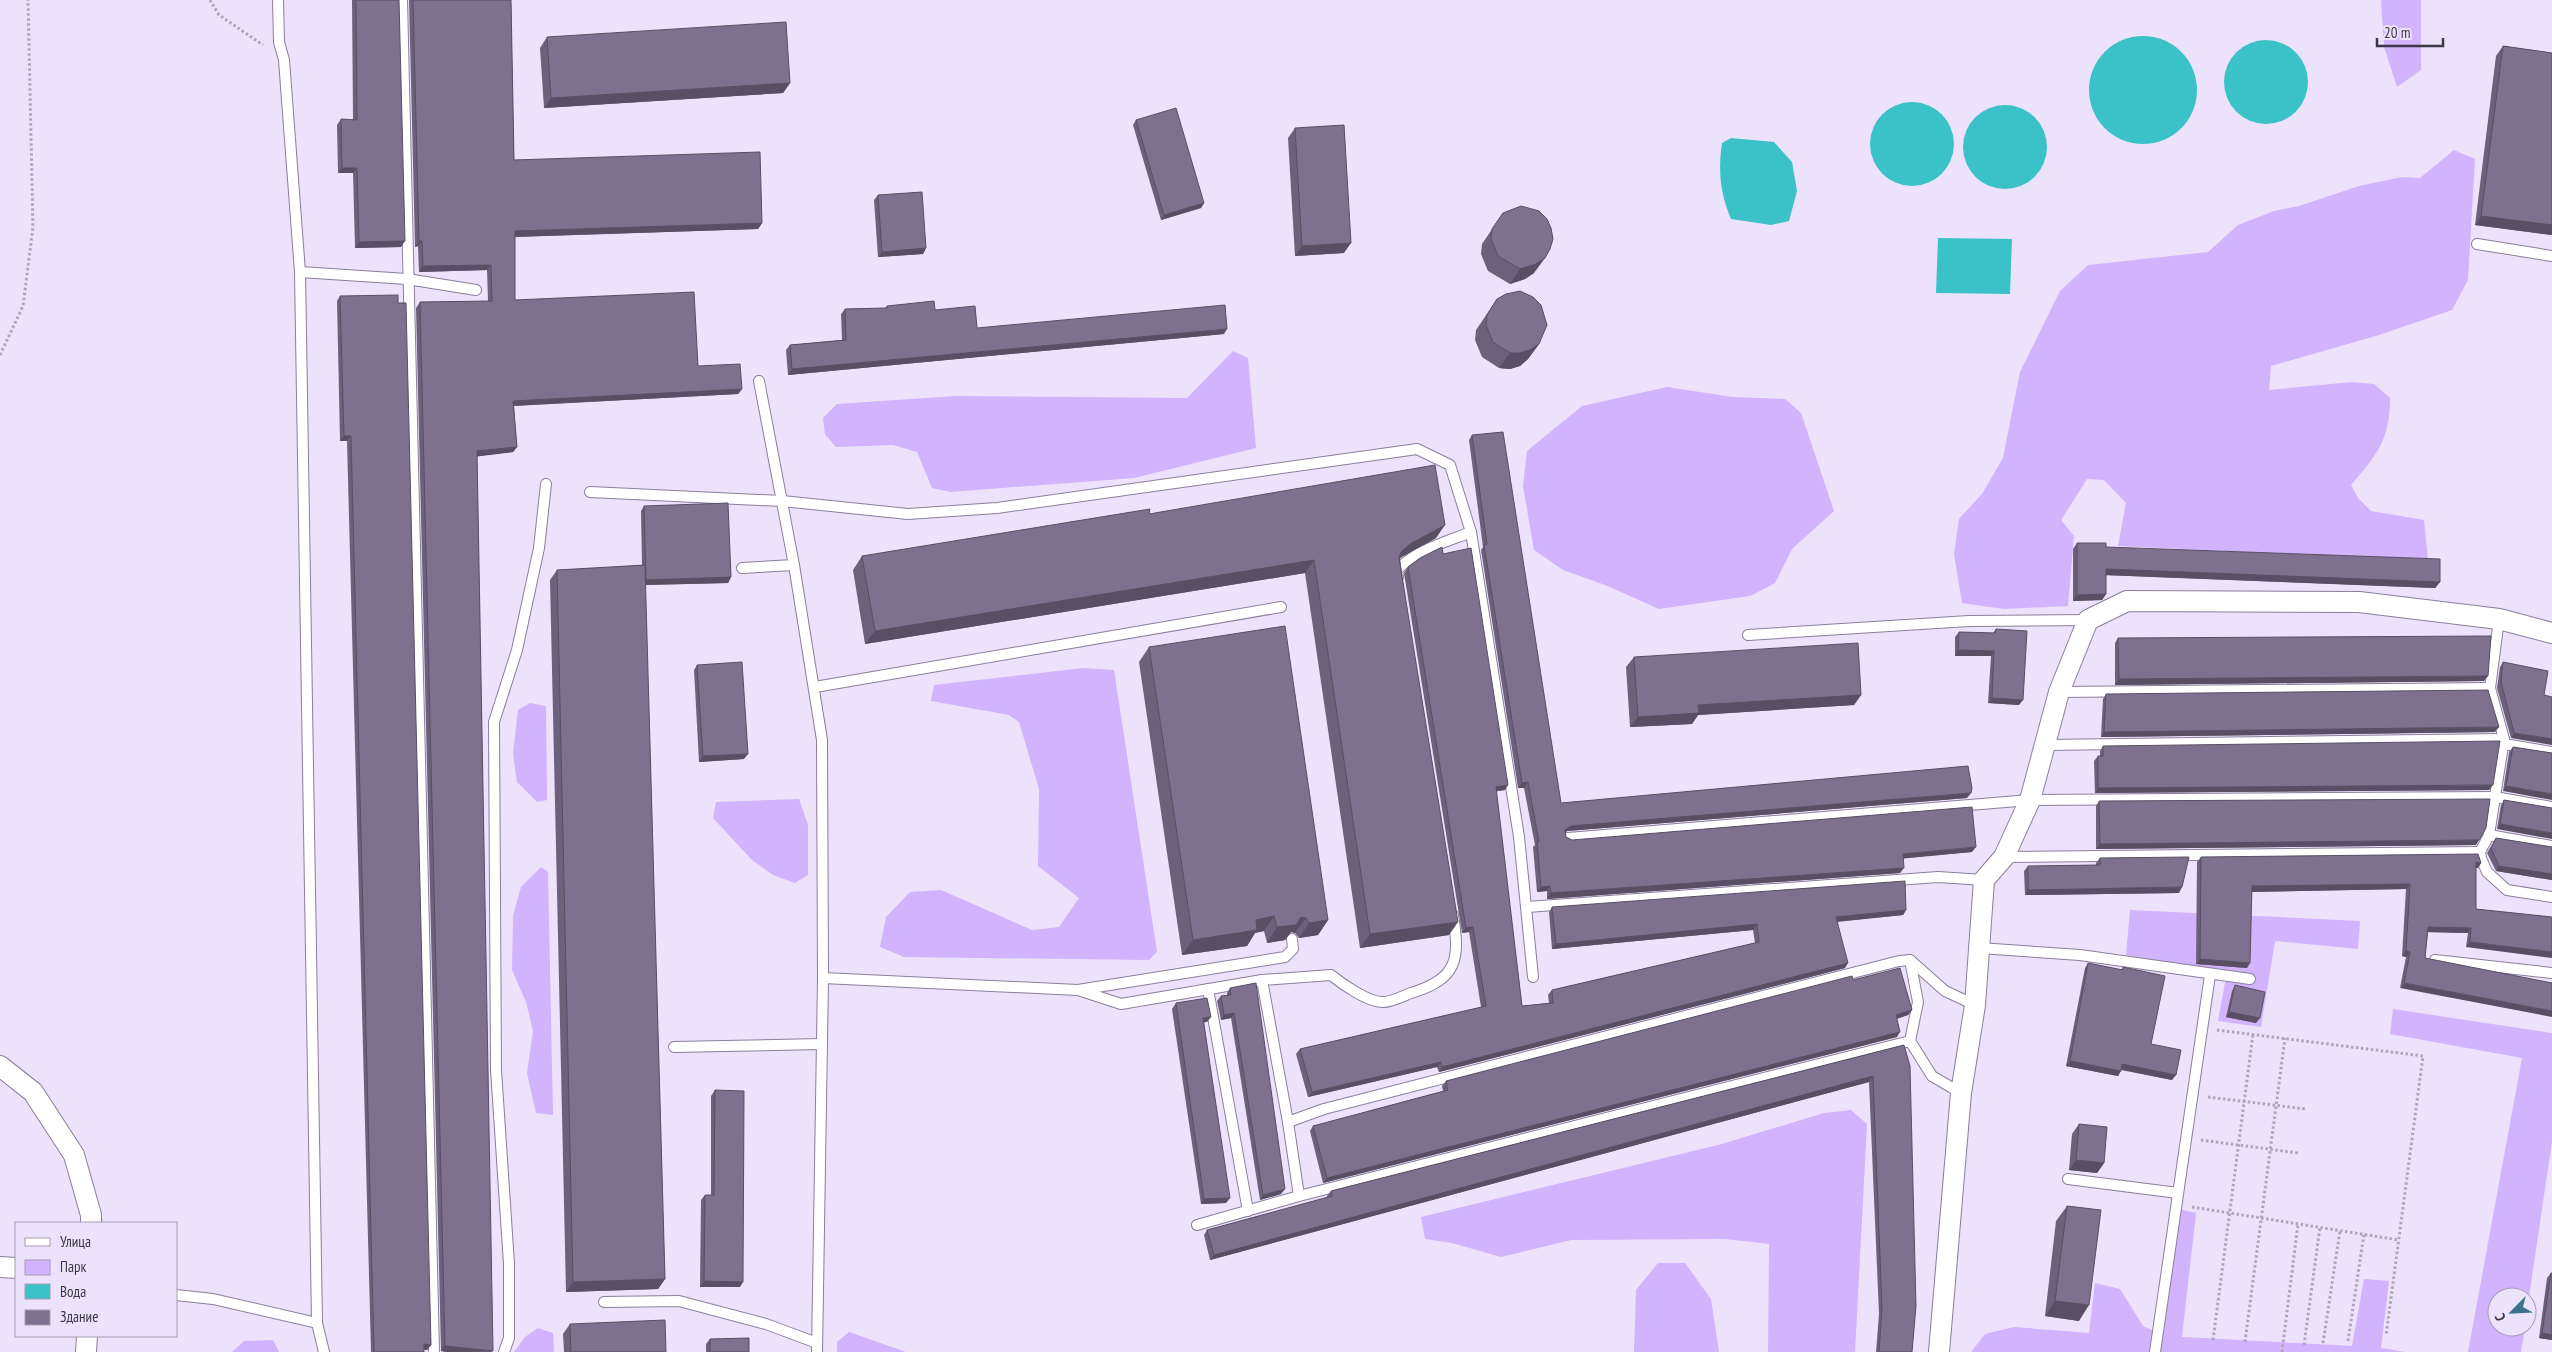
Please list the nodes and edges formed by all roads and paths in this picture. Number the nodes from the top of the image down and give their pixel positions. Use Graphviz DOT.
graph roads {
  1 [pos="28,0"];
  2 [pos="210,0"];
  3 [pos="278,0"];
  4 [pos="402,0"];
  5 [pos="284,60"];
  6 [pos="2477,244"];
  7 [pos="2552,256"];
  8 [pos="300,272"];
  9 [pos="407,279"];
  10 [pos="476,290"];
  11 [pos="0,355"];
  12 [pos="759,380"];
  13 [pos="546,484"];
  14 [pos="590,492"];
  15 [pos="782,501"];
  16 [pos="1471,532"];
  17 [pos="794,565"];
  18 [pos="742,568"];
  19 [pos="1400,590"];
  20 [pos="1281,607"];
  21 [pos="2499,619"];
  22 [pos="2088,620"];
  23 [pos="2552,633"];
  24 [pos="1748,635"];
  25 [pos="815,687"];
  26 [pos="2490,688"];
  27 [pos="2059,692"];
  28 [pos="2504,741"];
  29 [pos="2044,746"];
  30 [pos="2552,752"];
  31 [pos="2495,797"];
  32 [pos="2030,800"];
  33 [pos="2552,807"];
  34 [pos="2489,835"];
  35 [pos="1568,838"];
  36 [pos="2552,846"];
  37 [pos="2480,852"];
  38 [pos="2004,857"];
  39 [pos="1984,880"];
  40 [pos="2552,897"];
  41 [pos="1451,905"];
  42 [pos="1527,907"];
  43 [pos="1292,939"];
  44 [pos="1979,948"];
  45 [pos="1910,960"];
  46 [pos="2436,960"];
  47 [pos="2552,973"];
  48 [pos="2210,975"];
  49 [pos="1533,977"];
  50 [pos="823,978"];
  51 [pos="2250,979"];
  52 [pos="1262,980"];
  53 [pos="1208,988"];
  54 [pos="1078,990"];
  55 [pos="1975,1005"];
  56 [pos="2202,1028"];
  57 [pos="2253,1034"];
  58 [pos="2285,1038"];
  59 [pos="1910,1041"];
  60 [pos="822,1044"];
  61 [pos="674,1047"];
  62 [pos="0,1066"];
  63 [pos="1961,1093"];
  64 [pos="2192,1095"];
  65 [pos="2244,1101"];
  66 [pos="2276,1105"];
  67 [pos="2306,1109"];
  68 [pos="1288,1122"];
  69 [pos="2186,1138"];
  70 [pos="2239,1145"];
  71 [pos="2270,1149"];
  72 [pos="2298,1153"];
  73 [pos="2068,1178"];
  74 [pos="2178,1193"];
  75 [pos="1299,1196"];
  76 [pos="2176,1204"];
  77 [pos="1248,1210"];
  78 [pos="2230,1213"];
  79 [pos="2261,1218"];
  80 [pos="90,1222"];
  81 [pos="2298,1224"];
  82 [pos="1197,1225"];
  83 [pos="2320,1227"];
  84 [pos="2340,1231"];
  85 [pos="2364,1234"];
  86 [pos="2399,1240"];
  87 [pos="0,1267"];
  88 [pos="15,1268"];
  89 [pos="178,1295"];
  90 [pos="604,1302"];
  91 [pos="317,1324"];
  92 [pos="2386,1336"];
  93 [pos="87,1337"];
  94 [pos="2213,1340"];
  95 [pos="2348,1341"];
  96 [pos="2245,1342"];
  97 [pos="2323,1343"];
  98 [pos="2304,1345"];
  99 [pos="817,1347"];
  100 [pos="86,1352"];
  101 [pos="324,1352"];
  102 [pos="434,1352"];
  103 [pos="504,1352"];
  104 [pos="1939,1352"];
  105 [pos="2155,1352"];
  106 [pos="2282,1352"];
  1 -- 11 [label="path"];
  2 -- 5 [label="path"];
  3 -- 5 [label="lane"];
  4 -- 9 [label="lane"];
  5 -- 8 [label="lane"];
  6 -- 7 [label="lane"];
  8 -- 9 [label="lane"];
  8 -- 91 [label="lane"];
  9 -- 10 [label="lane"];
  9 -- 102 [label="lane"];
  12 -- 15 [label="lane"];
  13 -- 103 [label="lane"];
  14 -- 15 [label="lane"];
  15 -- 16 [label="lane"];
  15 -- 17 [label="lane"];
  16 -- 19 [label="lane"];
  16 -- 42 [label="lane"];
  17 -- 18 [label="lane"];
  17 -- 25 [label="lane"];
  20 -- 25 [label="lane"];
  21 -- 22 [label="street"];
  21 -- 23 [label="street"];
  21 -- 26 [label="lane"];
  22 -- 24 [label="lane"];
  22 -- 27 [label="street"];
  25 -- 50 [label="lane"];
  26 -- 27 [label="lane"];
  26 -- 28 [label="lane"];
  27 -- 29 [label="street"];
  28 -- 29 [label="lane"];
  28 -- 30 [label="lane"];
  28 -- 31 [label="lane"];
  29 -- 32 [label="street"];
  31 -- 32 [label="lane"];
  31 -- 33 [label="lane"];
  31 -- 34 [label="lane"];
  32 -- 35 [label="lane"];
  32 -- 38 [label="street"];
  34 -- 36 [label="lane"];
  34 -- 37 [label="lane"];
  37 -- 38 [label="lane"];
  37 -- 40 [label="lane"];
  38 -- 39 [label="street"];
  39 -- 42 [label="lane"];
  39 -- 44 [label="street"];
  41 -- 52 [label="lane"];
  42 -- 49 [label="lane"];
  43 -- 54 [label="lane"];
  44 -- 48 [label="lane"];
  44 -- 55 [label="street"];
  45 -- 55 [label="lane"];
  45 -- 59 [label="lane"];
  45 -- 68 [label="lane"];
  46 -- 47 [label="lane"];
  48 -- 51 [label="lane"];
  48 -- 56 [label="lane"];
  50 -- 54 [label="lane"];
  50 -- 60 [label="lane"];
  52 -- 53 [label="lane"];
  52 -- 68 [label="lane"];
  53 -- 54 [label="lane"];
  53 -- 77 [label="lane"];
  55 -- 63 [label="street"];
  56 -- 57 [label="path"];
  56 -- 64 [label="lane"];
  57 -- 58 [label="path"];
  57 -- 65 [label="path"];
  58 -- 66 [label="path"];
  58 -- 86 [label="path"];
  59 -- 63 [label="lane"];
  59 -- 75 [label="lane"];
  60 -- 61 [label="lane"];
  60 -- 99 [label="lane"];
  62 -- 80 [label="street"];
  63 -- 104 [label="street"];
  64 -- 65 [label="path"];
  64 -- 69 [label="lane"];
  65 -- 66 [label="path"];
  65 -- 70 [label="path"];
  66 -- 67 [label="path"];
  66 -- 71 [label="path"];
  68 -- 75 [label="lane"];
  69 -- 70 [label="path"];
  69 -- 74 [label="lane"];
  70 -- 71 [label="path"];
  70 -- 78 [label="path"];
  71 -- 72 [label="path"];
  71 -- 79 [label="path"];
  73 -- 74 [label="lane"];
  74 -- 76 [label="lane"];
  75 -- 77 [label="lane"];
  76 -- 78 [label="path"];
  76 -- 105 [label="lane"];
  77 -- 82 [label="lane"];
  78 -- 79 [label="path"];
  78 -- 94 [label="path"];
  79 -- 81 [label="path"];
  79 -- 96 [label="path"];
  81 -- 83 [label="path"];
  81 -- 106 [label="path"];
  83 -- 84 [label="path"];
  83 -- 98 [label="path"];
  84 -- 85 [label="path"];
  84 -- 97 [label="path"];
  85 -- 86 [label="path"];
  85 -- 95 [label="path"];
  86 -- 92 [label="path"];
  87 -- 88 [label="street"];
  89 -- 91 [label="lane"];
  90 -- 99 [label="lane"];
  91 -- 101 [label="lane"];
  93 -- 100 [label="street"];
}
